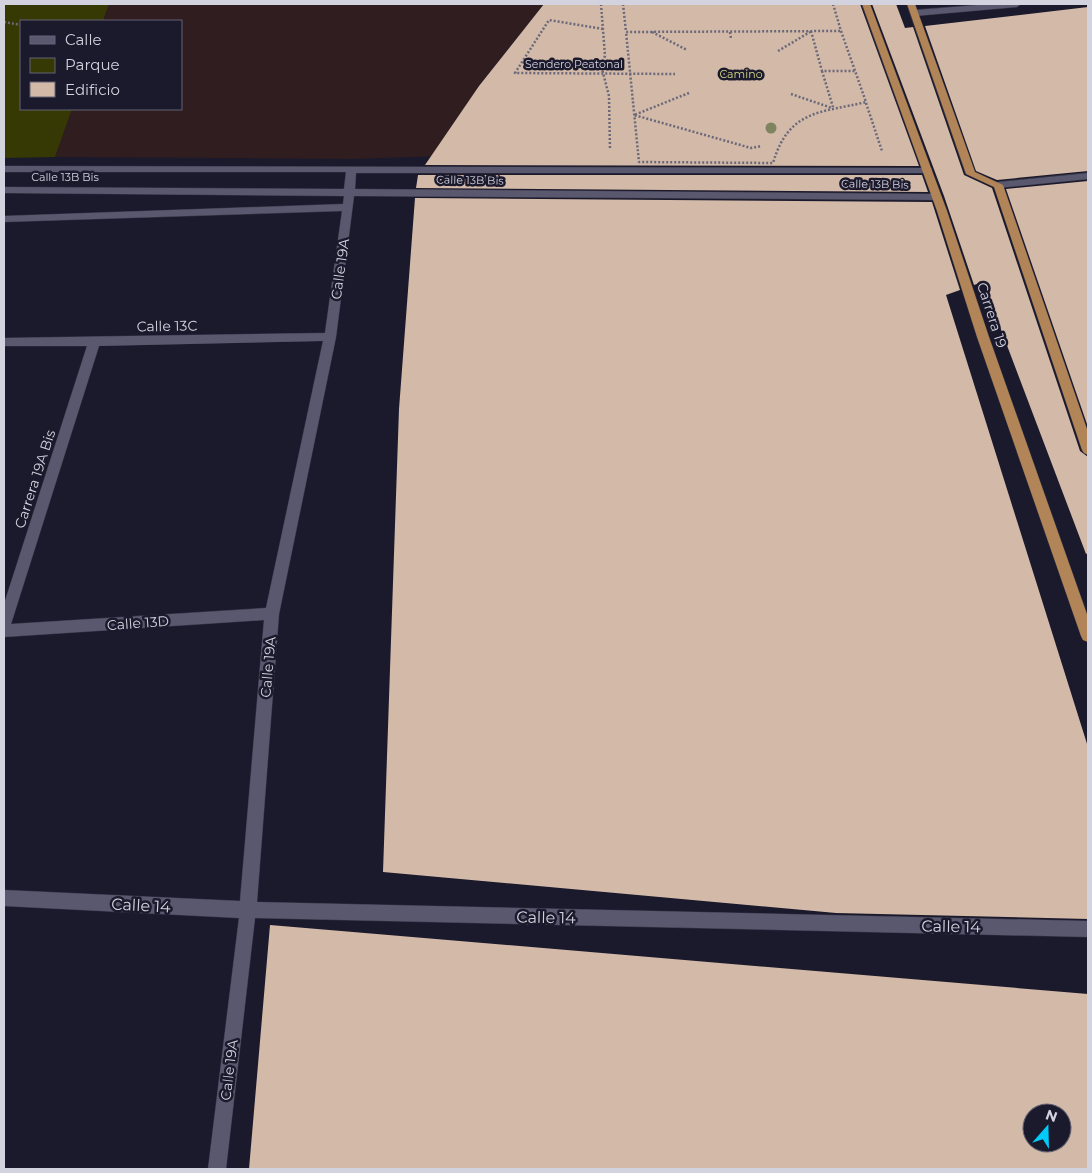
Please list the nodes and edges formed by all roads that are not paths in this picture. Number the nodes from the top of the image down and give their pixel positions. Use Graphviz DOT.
graph roads {
  1 [pos="866,4"];
  2 [pos="1016,4"];
  3 [pos="913,8"];
  4 [pos="4,169"];
  5 [pos="351,170"];
  6 [pos="927,170"];
  7 [pos="1088,176"];
  8 [pos="998,185"];
  9 [pos="4,190"];
  10 [pos="348,191"];
  11 [pos="937,197"];
  12 [pos="348,207"];
  13 [pos="5,219"];
  14 [pos="330,338"];
  15 [pos="4,342"];
  16 [pos="94,342"];
  17 [pos="1085,434"];
  18 [pos="1088,450"];
  19 [pos="272,614"];
  20 [pos="4,625"];
  21 [pos="4,632"];
  22 [pos="1088,636"];
  23 [pos="4,898"];
  24 [pos="248,910"];
  25 [pos="1088,930"];
  26 [pos="217,1169"];
  1 -- 6 [label="highway, Carrera 19"];
  2 -- 3 [label="street"];
  3 -- 8 [label="highway"];
  4 -- 5 [label="street, Calle 13B Bis"];
  5 -- 6 [label="street, Calle 13B Bis"];
  5 -- 10 [label="street, Calle 19A"];
  6 -- 11 [label="highway, Carrera 19"];
  7 -- 8 [label="street"];
  8 -- 17 [label="highway"];
  9 -- 10 [label="street, Calle 13B Bis"];
  10 -- 11 [label="street, Calle 13B Bis"];
  10 -- 12 [label="street, Calle 19A"];
  11 -- 22 [label="highway, Carrera 19"];
  12 -- 13 [label="street"];
  12 -- 14 [label="street, Calle 19A"];
  14 -- 16 [label="street, Calle 13C"];
  14 -- 19 [label="street, Calle 19A"];
  15 -- 16 [label="street, Calle 13C"];
  16 -- 20 [label="street, Carrera 19A Bis"];
  17 -- 18 [label="highway"];
  19 -- 21 [label="street, Calle 13D"];
  19 -- 24 [label="street, Calle 19A"];
  23 -- 24 [label="street, Calle 14"];
  24 -- 25 [label="street, Calle 14"];
  24 -- 26 [label="street, Calle 19A"];
}
